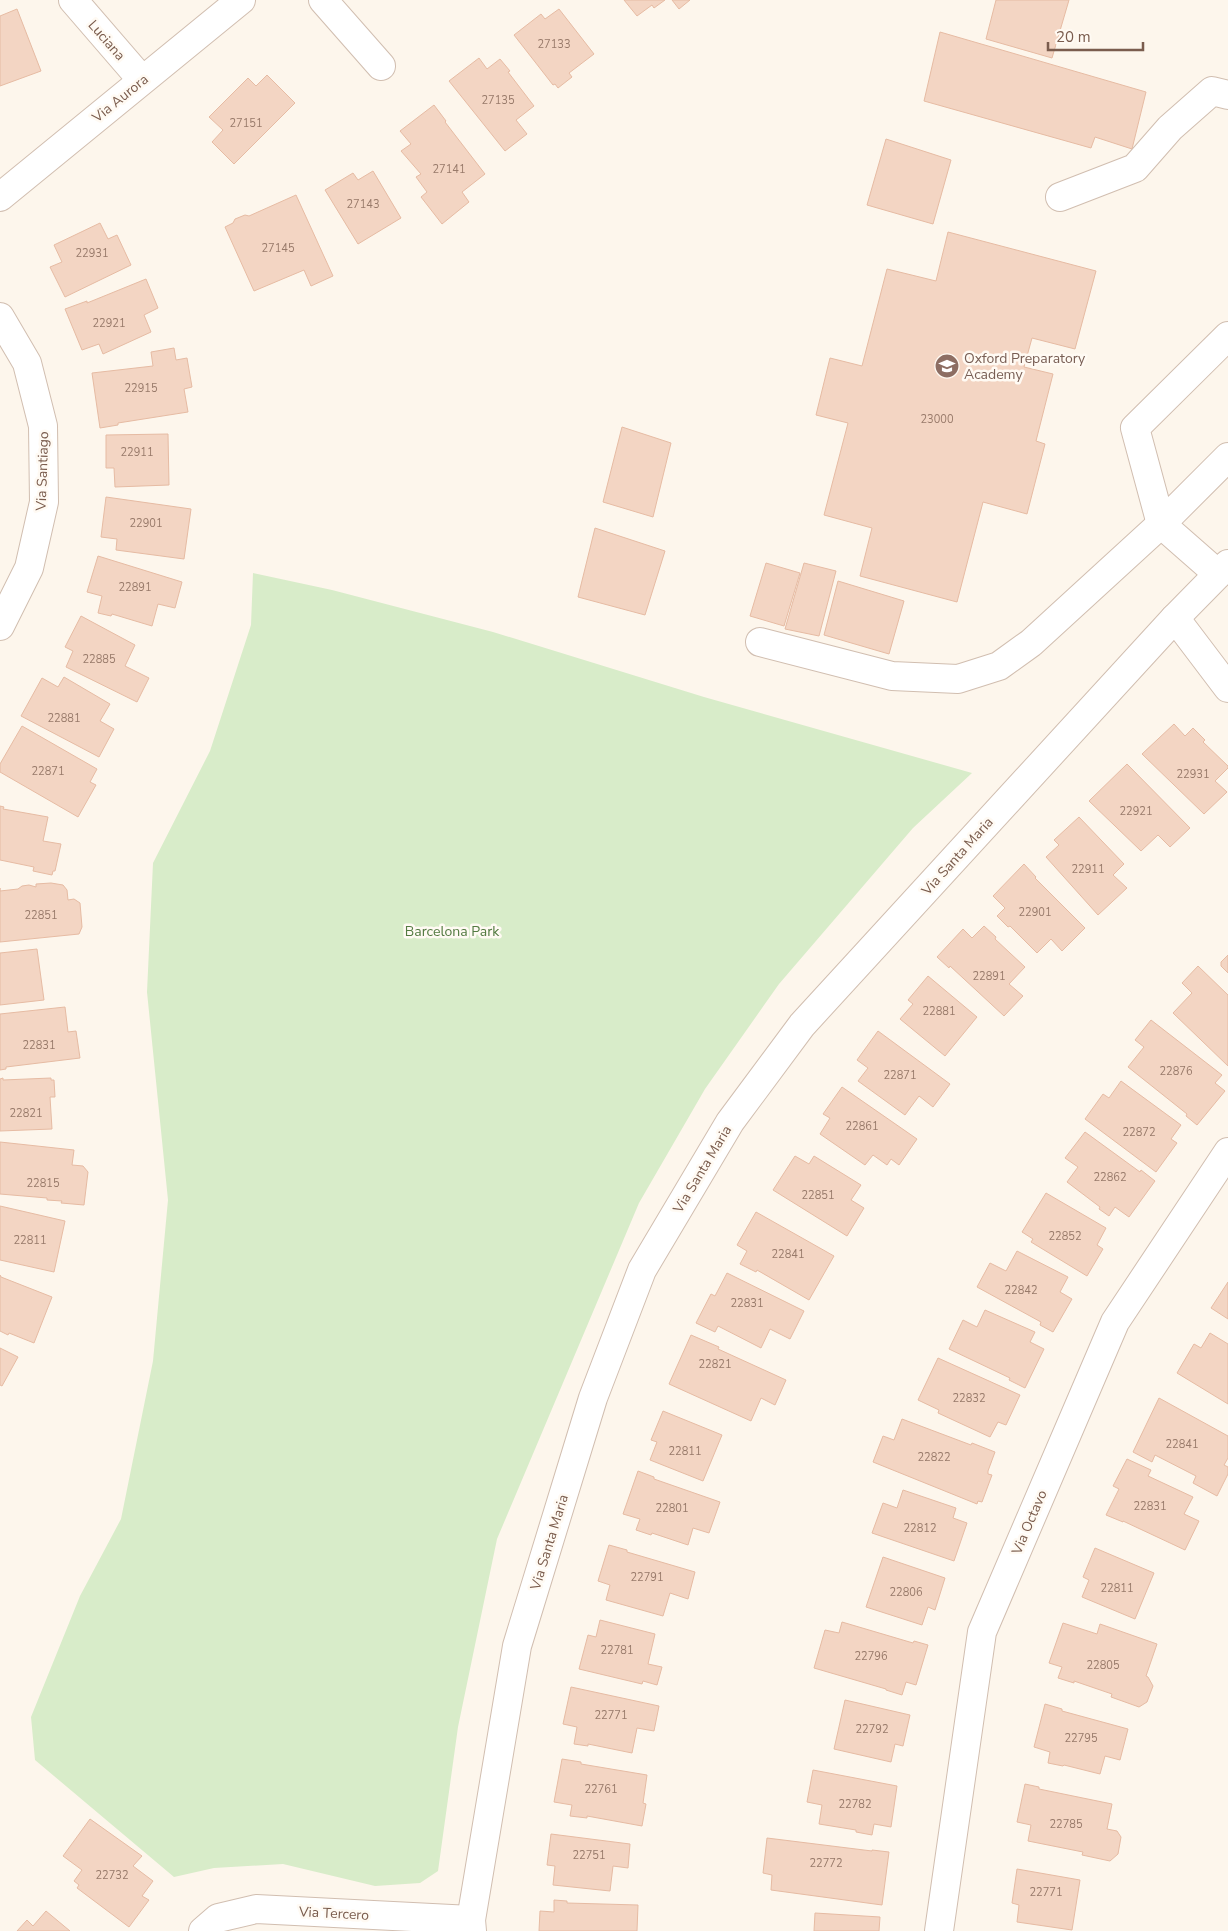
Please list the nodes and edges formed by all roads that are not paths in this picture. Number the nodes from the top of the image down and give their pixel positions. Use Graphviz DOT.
graph roads {
  1 [pos="73,0"];
  2 [pos="241,0"];
  3 [pos="323,0"];
  4 [pos="381,66"];
  5 [pos="142,80"];
  6 [pos="1228,95"];
  7 [pos="0,197"];
  8 [pos="1060,197"];
  9 [pos="0,318"];
  10 [pos="1228,336"];
  11 [pos="1228,457"];
  12 [pos="1161,524"];
  13 [pos="1223,569"];
  14 [pos="1175,618"];
  15 [pos="0,626"];
  16 [pos="760,642"];
  17 [pos="1228,688"];
  18 [pos="1228,1152"];
  19 [pos="472,1926"];
  20 [pos="203,1931"];
  21 [pos="939,1931"];
  1 -- 5 [label="street, Luciana"];
  2 -- 5 [label="street, Via Aurora"];
  3 -- 4 [label="street"];
  5 -- 7 [label="street, Via Aurora"];
  6 -- 8 [label="street"];
  9 -- 15 [label="street, Via Santiago"];
  10 -- 12 [label="street"];
  11 -- 12 [label="street"];
  12 -- 13 [label="street"];
  12 -- 16 [label="street"];
  13 -- 14 [label="street, Via Santa Maria"];
  14 -- 17 [label="street"];
  14 -- 19 [label="street, Via Santa Maria"];
  18 -- 21 [label="street, Via Octavo"];
  19 -- 20 [label="street, Via Tercero"];
}
